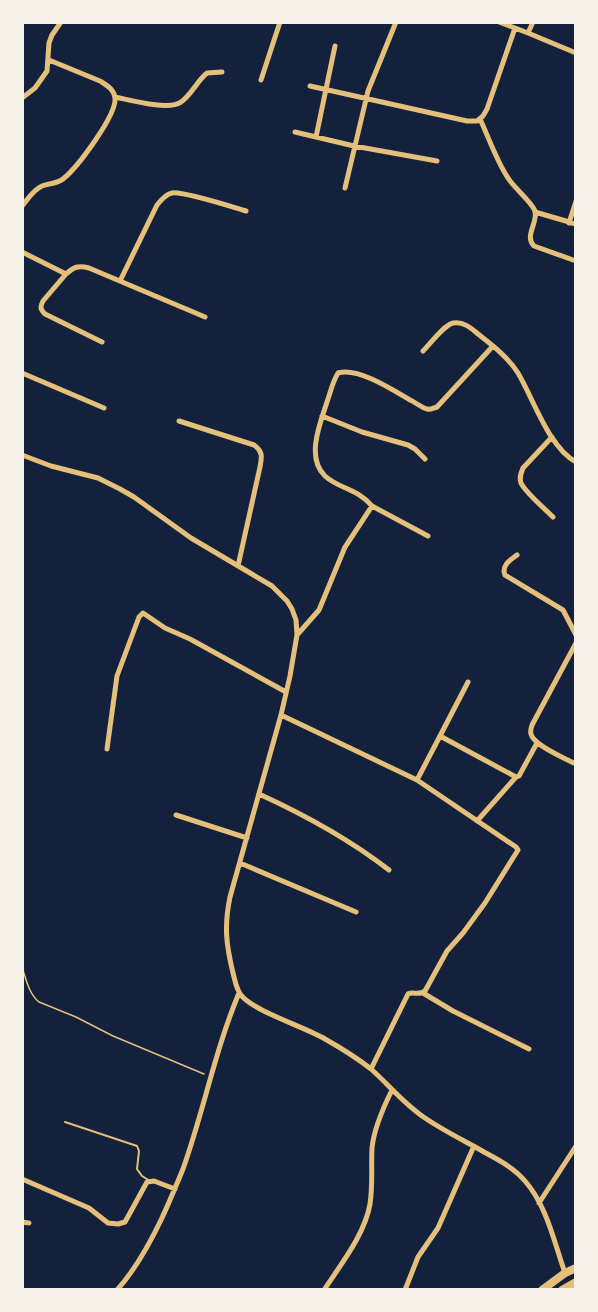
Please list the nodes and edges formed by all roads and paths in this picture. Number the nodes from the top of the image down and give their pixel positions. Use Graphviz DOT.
graph roads {
  1 [pos="61,22"];
  2 [pos="280,22"];
  3 [pos="396,22"];
  4 [pos="499,22"];
  5 [pos="533,22"];
  6 [pos="515,28"];
  7 [pos="528,33"];
  8 [pos="335,45"];
  9 [pos="576,53"];
  10 [pos="49,60"];
  11 [pos="222,72"];
  12 [pos="261,80"];
  13 [pos="310,86"];
  14 [pos="326,90"];
  15 [pos="115,97"];
  16 [pos="22,98"];
  17 [pos="366,99"];
  18 [pos="480,118"];
  19 [pos="295,132"];
  20 [pos="316,137"];
  21 [pos="354,146"];
  22 [pos="437,161"];
  23 [pos="345,188"];
  24 [pos="576,201"];
  25 [pos="22,206"];
  26 [pos="246,211"];
  27 [pos="535,212"];
  28 [pos="572,223"];
  29 [pos="22,252"];
  30 [pos="576,261"];
  31 [pos="66,274"];
  32 [pos="120,281"];
  33 [pos="205,317"];
  34 [pos="102,342"];
  35 [pos="493,346"];
  36 [pos="423,351"];
  37 [pos="22,373"];
  38 [pos="104,408"];
  39 [pos="322,416"];
  40 [pos="180,421"];
  41 [pos="552,437"];
  42 [pos="22,455"];
  43 [pos="425,459"];
  44 [pos="576,462"];
  45 [pos="372,506"];
  46 [pos="553,517"];
  47 [pos="428,536"];
  48 [pos="517,555"];
  49 [pos="238,566"];
  50 [pos="297,635"];
  51 [pos="576,635"];
  52 [pos="576,643"];
  53 [pos="468,682"];
  54 [pos="286,692"];
  55 [pos="281,715"];
  56 [pos="440,736"];
  57 [pos="537,743"];
  58 [pos="107,749"];
  59 [pos="576,765"];
  60 [pos="516,777"];
  61 [pos="417,780"];
  62 [pos="259,794"];
  63 [pos="176,814"];
  64 [pos="477,821"];
  65 [pos="247,838"];
  66 [pos="240,863"];
  67 [pos="389,870"];
  68 [pos="356,912"];
  69 [pos="22,967"];
  70 [pos="239,993"];
  71 [pos="423,993"];
  72 [pos="529,1049"];
  73 [pos="371,1069"];
  74 [pos="210,1076"];
  75 [pos="392,1090"];
  76 [pos="65,1122"];
  77 [pos="474,1146"];
  78 [pos="576,1146"];
  79 [pos="22,1179"];
  80 [pos="150,1181"];
  81 [pos="175,1189"];
  82 [pos="539,1203"];
  83 [pos="576,1268"];
  84 [pos="565,1272"];
  85 [pos="576,1282"];
  86 [pos="117,1290"];
  87 [pos="324,1290"];
  88 [pos="405,1290"];
  89 [pos="542,1290"];
  90 [pos="562,1290"];
  1 -- 10 [label="street"];
  2 -- 12 [label="street"];
  3 -- 17 [label="street"];
  4 -- 6 [label="street"];
  5 -- 7 [label="street"];
  6 -- 7 [label="street"];
  6 -- 18 [label="street"];
  7 -- 9 [label="street"];
  8 -- 14 [label="street"];
  10 -- 15 [label="street"];
  10 -- 16 [label="street"];
  11 -- 15 [label="street"];
  13 -- 14 [label="street"];
  14 -- 17 [label="street"];
  14 -- 20 [label="street"];
  15 -- 25 [label="street"];
  17 -- 18 [label="street"];
  17 -- 21 [label="street"];
  18 -- 27 [label="street"];
  19 -- 20 [label="street"];
  20 -- 21 [label="street"];
  21 -- 22 [label="street"];
  21 -- 23 [label="street"];
  24 -- 28 [label="street"];
  26 -- 32 [label="street"];
  27 -- 28 [label="street"];
  27 -- 30 [label="street"];
  29 -- 31 [label="street"];
  31 -- 32 [label="street"];
  31 -- 34 [label="street"];
  32 -- 33 [label="street"];
  35 -- 36 [label="street"];
  35 -- 39 [label="street"];
  35 -- 41 [label="street"];
  37 -- 38 [label="street"];
  39 -- 43 [label="street"];
  39 -- 45 [label="street"];
  40 -- 49 [label="street"];
  41 -- 44 [label="street"];
  41 -- 46 [label="street"];
  42 -- 49 [label="street"];
  45 -- 47 [label="street"];
  45 -- 50 [label="street"];
  48 -- 51 [label="street"];
  49 -- 50 [label="street"];
  50 -- 54 [label="street"];
  52 -- 57 [label="street"];
  53 -- 56 [label="street"];
  54 -- 55 [label="street"];
  54 -- 58 [label="street"];
  55 -- 61 [label="street"];
  55 -- 62 [label="street"];
  56 -- 60 [label="street"];
  56 -- 61 [label="street"];
  57 -- 59 [label="street"];
  57 -- 60 [label="street"];
  60 -- 64 [label="street"];
  61 -- 64 [label="street"];
  62 -- 65 [label="street"];
  62 -- 67 [label="street"];
  63 -- 65 [label="street"];
  64 -- 71 [label="street"];
  65 -- 66 [label="street"];
  66 -- 68 [label="street"];
  66 -- 70 [label="street"];
  69 -- 74 [label="path"];
  70 -- 73 [label="street"];
  70 -- 74 [label="street"];
  71 -- 72 [label="street"];
  71 -- 73 [label="street"];
  73 -- 75 [label="street"];
  74 -- 81 [label="street"];
  75 -- 77 [label="street"];
  75 -- 87 [label="street"];
  76 -- 80 [label="lane"];
  77 -- 82 [label="street"];
  77 -- 88 [label="street"];
  78 -- 82 [label="street"];
  79 -- 80 [label="street"];
  80 -- 81 [label="street"];
  81 -- 86 [label="street"];
  82 -- 84 [label="street"];
  83 -- 84 [label="main road"];
  84 -- 89 [label="main road"];
  85 -- 90 [label="main road"];
}
